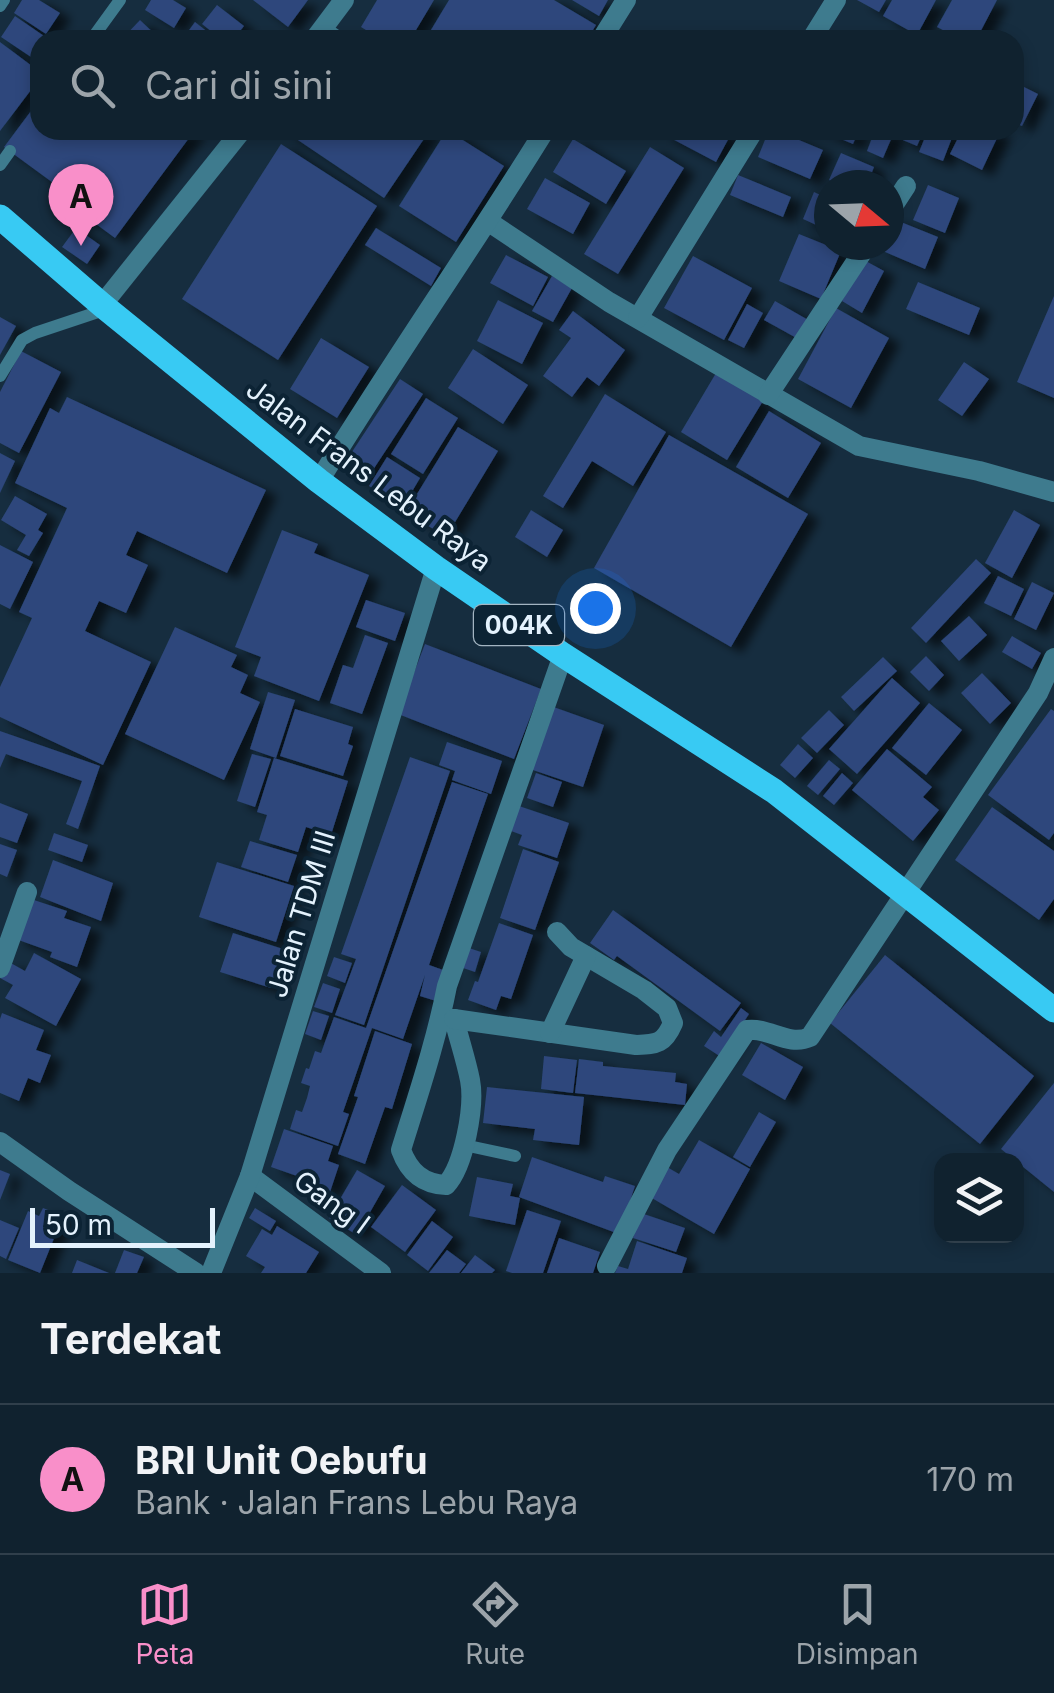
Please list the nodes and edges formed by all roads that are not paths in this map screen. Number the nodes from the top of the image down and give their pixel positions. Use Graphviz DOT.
graph roads {
  1 [pos="344,0"];
  2 [pos="626,0"];
  3 [pos="836,0"];
  4 [pos="118,2"];
  5 [pos="98,30"];
  6 [pos="322,30"];
  7 [pos="607,30"];
  8 [pos="817,30"];
  9 [pos="234,140"];
  10 [pos="540,140"];
  11 [pos="748,140"];
  12 [pos="10,151"];
  13 [pos="0,164"];
  14 [pos="906,186"];
  15 [pos="904,189"];
  16 [pos="0,217"];
  17 [pos="488,222"];
  18 [pos="858,260"];
  19 [pos="104,307"];
  20 [pos="638,318"];
  21 [pos="0,376"];
  22 [pos="768,395"];
  23 [pos="320,481"];
  24 [pos="1054,492"];
  25 [pos="436,568"];
  26 [pos="562,654"];
  27 [pos="1054,658"];
  28 [pos="1046,697"];
  29 [pos="27,892"];
  30 [pos="904,894"];
  31 [pos="557,932"];
  32 [pos="586,956"];
  33 [pos="0,968"];
  34 [pos="1054,1010"];
  35 [pos="447,1019"];
  36 [pos="550,1033"];
  37 [pos="0,1142"];
  38 [pos="464,1144"];
  39 [pos="515,1156"];
  40 [pos="250,1176"];
  41 [pos="607,1266"];
  42 [pos="196,1273"];
  43 [pos="210,1273"];
  44 [pos="381,1273"];
  1 -- 6 [label="street"];
  2 -- 7 [label="street"];
  3 -- 8 [label="street"];
  4 -- 5 [label="lane"];
  9 -- 19 [label="street"];
  10 -- 17 [label="street"];
  11 -- 20 [label="street"];
  12 -- 13 [label="lane"];
  14 -- 15 [label="street"];
  16 -- 19 [label="main road, Jalan Frans Lebu Raya / 004K"];
  17 -- 20 [label="street"];
  17 -- 23 [label="street"];
  18 -- 22 [label="street"];
  19 -- 21 [label="lane"];
  19 -- 23 [label="main road, Jalan Frans Lebu Raya / 004K"];
  20 -- 22 [label="street"];
  22 -- 24 [label="street"];
  23 -- 25 [label="main road, Jalan Frans Lebu Raya / 004K"];
  25 -- 26 [label="main road, Jalan Frans Lebu Raya / 004K"];
  25 -- 40 [label="street, Jalan TDM III"];
  26 -- 30 [label="main road, Jalan Frans Lebu Raya / 004K"];
  26 -- 35 [label="street"];
  27 -- 28 [label="street"];
  28 -- 30 [label="street"];
  29 -- 33 [label="street"];
  30 -- 34 [label="main road, Jalan Frans Lebu Raya / 004K"];
  30 -- 41 [label="street"];
  31 -- 32 [label="street"];
  32 -- 36 [label="street"];
  32 -- 36 [label="street"];
  35 -- 36 [label="street"];
  35 -- 38 [label="street"];
  35 -- 38 [label="street"];
  37 -- 42 [label="street"];
  38 -- 39 [label="lane"];
  40 -- 43 [label="street, Jalan TDM III"];
  40 -- 44 [label="street, Gang I"];
}
